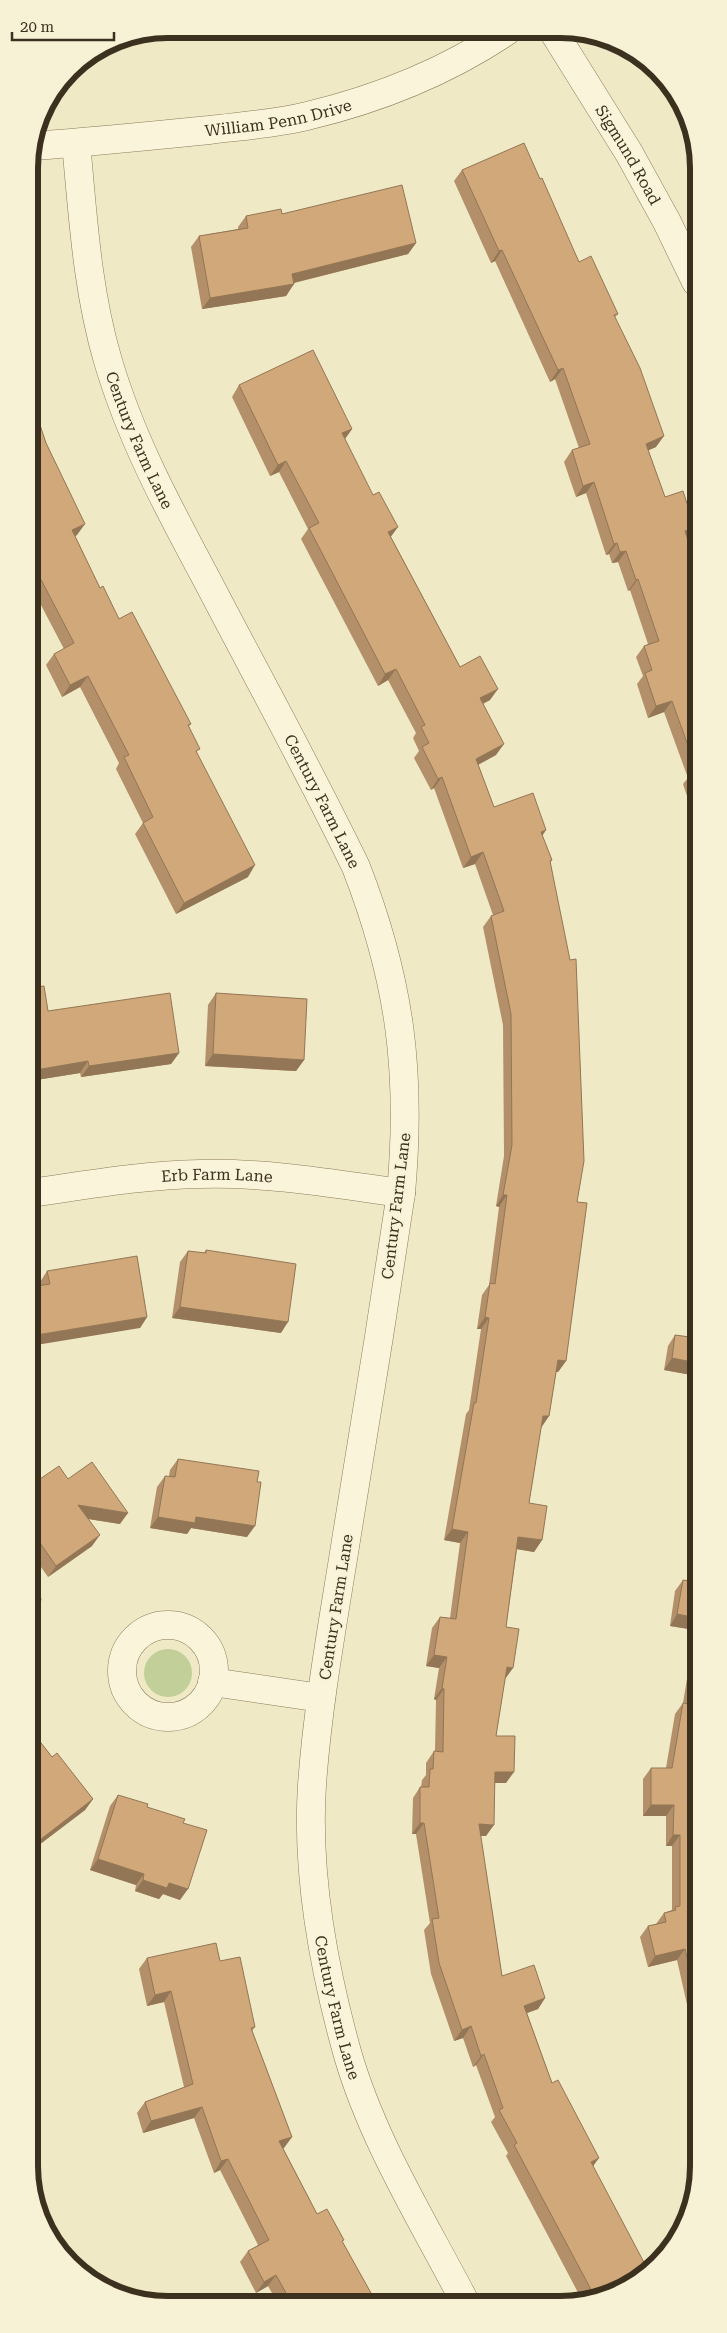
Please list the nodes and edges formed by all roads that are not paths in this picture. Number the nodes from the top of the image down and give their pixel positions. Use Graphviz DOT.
graph roads {
  1 [pos="497,37"];
  2 [pos="558,37"];
  3 [pos="76,143"];
  4 [pos="40,145"];
  5 [pos="690,269"];
  6 [pos="37,1192"];
  7 [pos="401,1193"];
  8 [pos="212,1682"];
  9 [pos="321,1698"];
  10 [pos="462,2296"];
  1 -- 3 [label="street, William Penn Drive"];
  2 -- 5 [label="street, Sigmund Road"];
  3 -- 4 [label="street, William Penn Drive"];
  3 -- 7 [label="street, Century Farm Lane"];
  6 -- 7 [label="street, Erb Farm Lane"];
  7 -- 9 [label="street, Century Farm Lane"];
  8 -- 9 [label="street"];
  9 -- 10 [label="street, Century Farm Lane"];
}
